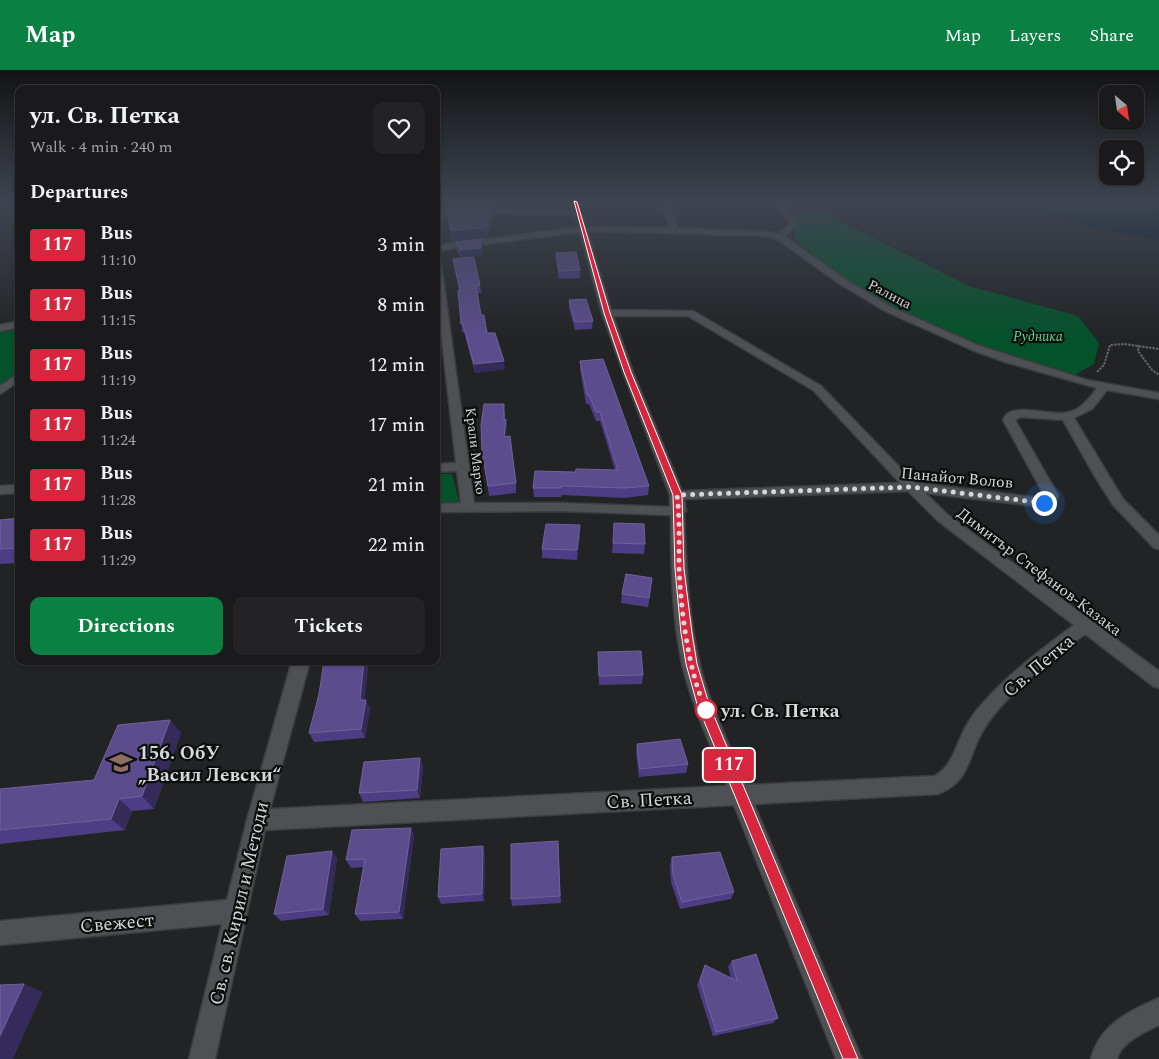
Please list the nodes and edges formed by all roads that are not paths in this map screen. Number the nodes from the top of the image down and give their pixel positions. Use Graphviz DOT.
graph roads {
  1 [pos="589,248"];
  2 [pos="796,248"];
  3 [pos="440,292"];
  4 [pos="607,313"];
  5 [pos="15,325"];
  6 [pos="0,328"];
  7 [pos="15,379"];
  8 [pos="1105,386"];
  9 [pos="0,391"];
  10 [pos="1159,396"];
  11 [pos="1068,417"];
  12 [pos="462,467"];
  13 [pos="440,468"];
  14 [pos="911,487"];
  15 [pos="15,489"];
  16 [pos="0,490"];
  17 [pos="678,503"];
  18 [pos="468,507"];
  19 [pos="440,508"];
  20 [pos="1159,544"];
  21 [pos="1086,625"];
  22 [pos="300,665"];
  23 [pos="1159,681"];
  24 [pos="741,794"];
  25 [pos="257,820"];
  26 [pos="235,911"];
  27 [pos="0,933"];
  28 [pos="1159,1011"];
  29 [pos="202,1059"];
  30 [pos="849,1059"];
  31 [pos="1104,1059"];
  1 -- 4 [label="street"];
  2 -- 8 [label="street, Ралица"];
  3 -- 12 [label="street, Крали Марко"];
  4 -- 14 [label="street, Димитър Стефанов-Казака"];
  4 -- 17 [label="street"];
  5 -- 6 [label="street"];
  7 -- 9 [label="street"];
  8 -- 10 [label="street, Ралица"];
  8 -- 11 [label="street"];
  11 -- 14 [label="street, Панайот Волов"];
  11 -- 20 [label="street"];
  12 -- 13 [label="street"];
  12 -- 18 [label="street, Крали Марко"];
  14 -- 17 [label="street, Панайот Волов"];
  14 -- 21 [label="street, Димитър Стефанов-Казака"];
  15 -- 16 [label="street"];
  17 -- 18 [label="street, Панайот Волов"];
  17 -- 24 [label="street"];
  18 -- 19 [label="street, Панайот Волов"];
  21 -- 23 [label="street, Димитър Стефанов-Казака"];
  21 -- 24 [label="street, Св. Петка"];
  22 -- 25 [label="street, Св. св. Кирил и Методи"];
  24 -- 25 [label="street, Св. Петка"];
  24 -- 30 [label="street"];
  25 -- 26 [label="street, Св. св. Кирил и Методи"];
  26 -- 27 [label="street, Свежест"];
  26 -- 29 [label="street, Св. св. Кирил и Методи"];
  28 -- 31 [label="street"];
}
